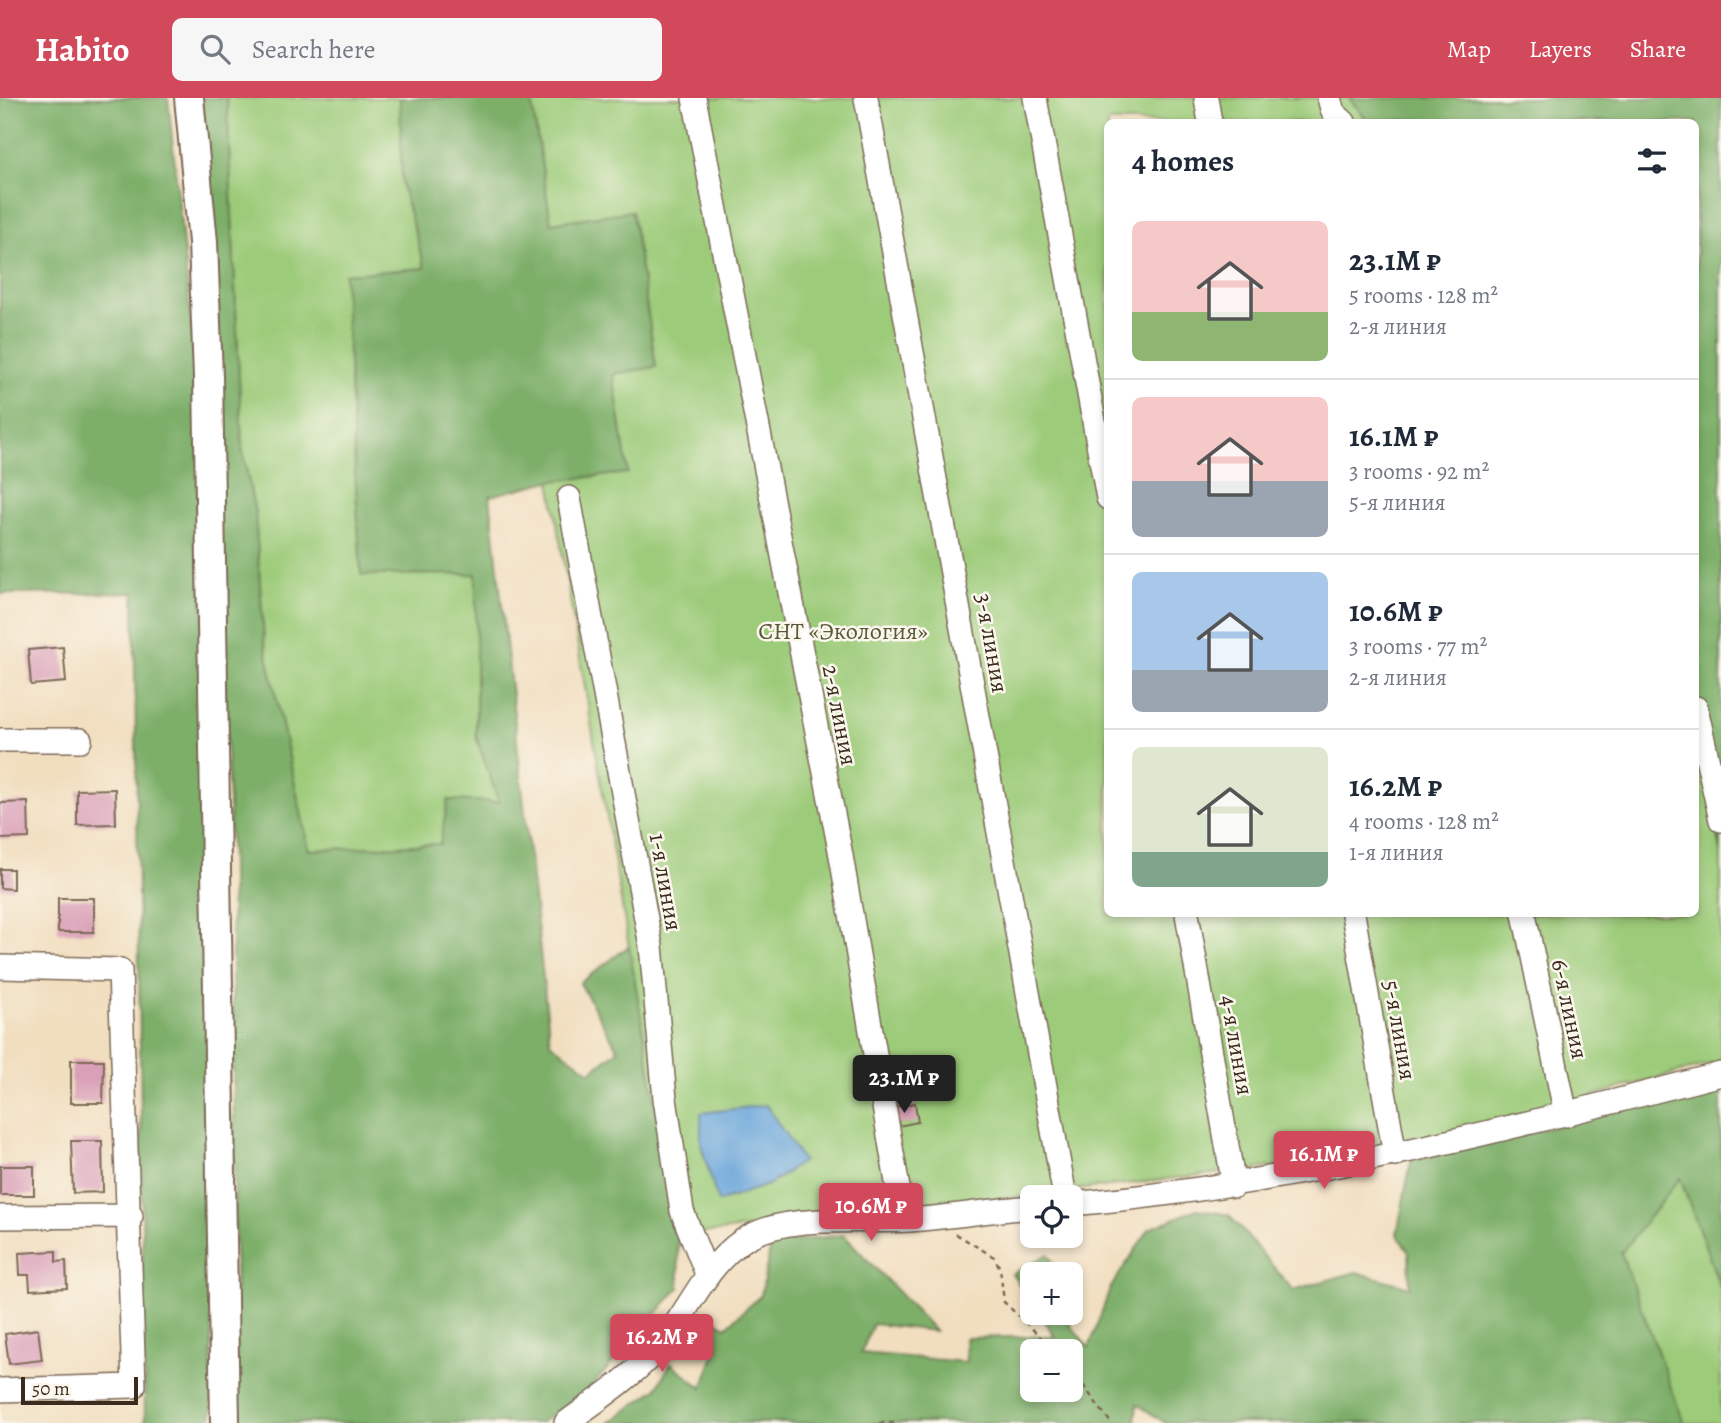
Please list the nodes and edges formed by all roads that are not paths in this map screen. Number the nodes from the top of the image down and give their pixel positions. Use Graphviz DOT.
graph roads {
  1 [pos="190,98"];
  2 [pos="694,98"];
  3 [pos="866,98"];
  4 [pos="1035,98"];
  5 [pos="1206,98"];
  6 [pos="1329,98"];
  7 [pos="1210,119"];
  8 [pos="1341,119"];
  9 [pos="1104,476"];
  10 [pos="569,498"];
  11 [pos="1699,721"];
  12 [pos="0,740"];
  13 [pos="80,740"];
  14 [pos="1721,820"];
  15 [pos="1188,917"];
  16 [pos="1354,917"];
  17 [pos="1525,917"];
  18 [pos="0,967"];
  19 [pos="1721,1074"];
  20 [pos="1566,1115"];
  21 [pos="1395,1155"];
  22 [pos="1063,1185"];
  23 [pos="1234,1186"];
  24 [pos="1083,1203"];
  25 [pos="1020,1208"];
  26 [pos="131,1216"];
  27 [pos="0,1217"];
  28 [pos="897,1220"];
  29 [pos="707,1274"];
  30 [pos="0,1390"];
  31 [pos="225,1423"];
  32 [pos="566,1423"];
  1 -- 31 [label="main road"];
  2 -- 28 [label="street, 2-я линия"];
  3 -- 22 [label="street, 3-я линия"];
  4 -- 9 [label="street"];
  5 -- 7 [label="street"];
  6 -- 8 [label="street"];
  10 -- 29 [label="street, 1-я линия"];
  11 -- 14 [label="street"];
  12 -- 13 [label="street"];
  15 -- 23 [label="street, 4-я линия"];
  16 -- 21 [label="street, 5-я линия"];
  17 -- 20 [label="street, 6-я линия"];
  18 -- 26 [label="street"];
  19 -- 20 [label="street"];
  20 -- 21 [label="street"];
  21 -- 23 [label="street"];
  23 -- 24 [label="street"];
  25 -- 28 [label="street"];
  26 -- 27 [label="street"];
  26 -- 30 [label="street"];
  28 -- 29 [label="street"];
  29 -- 32 [label="street"];
}
